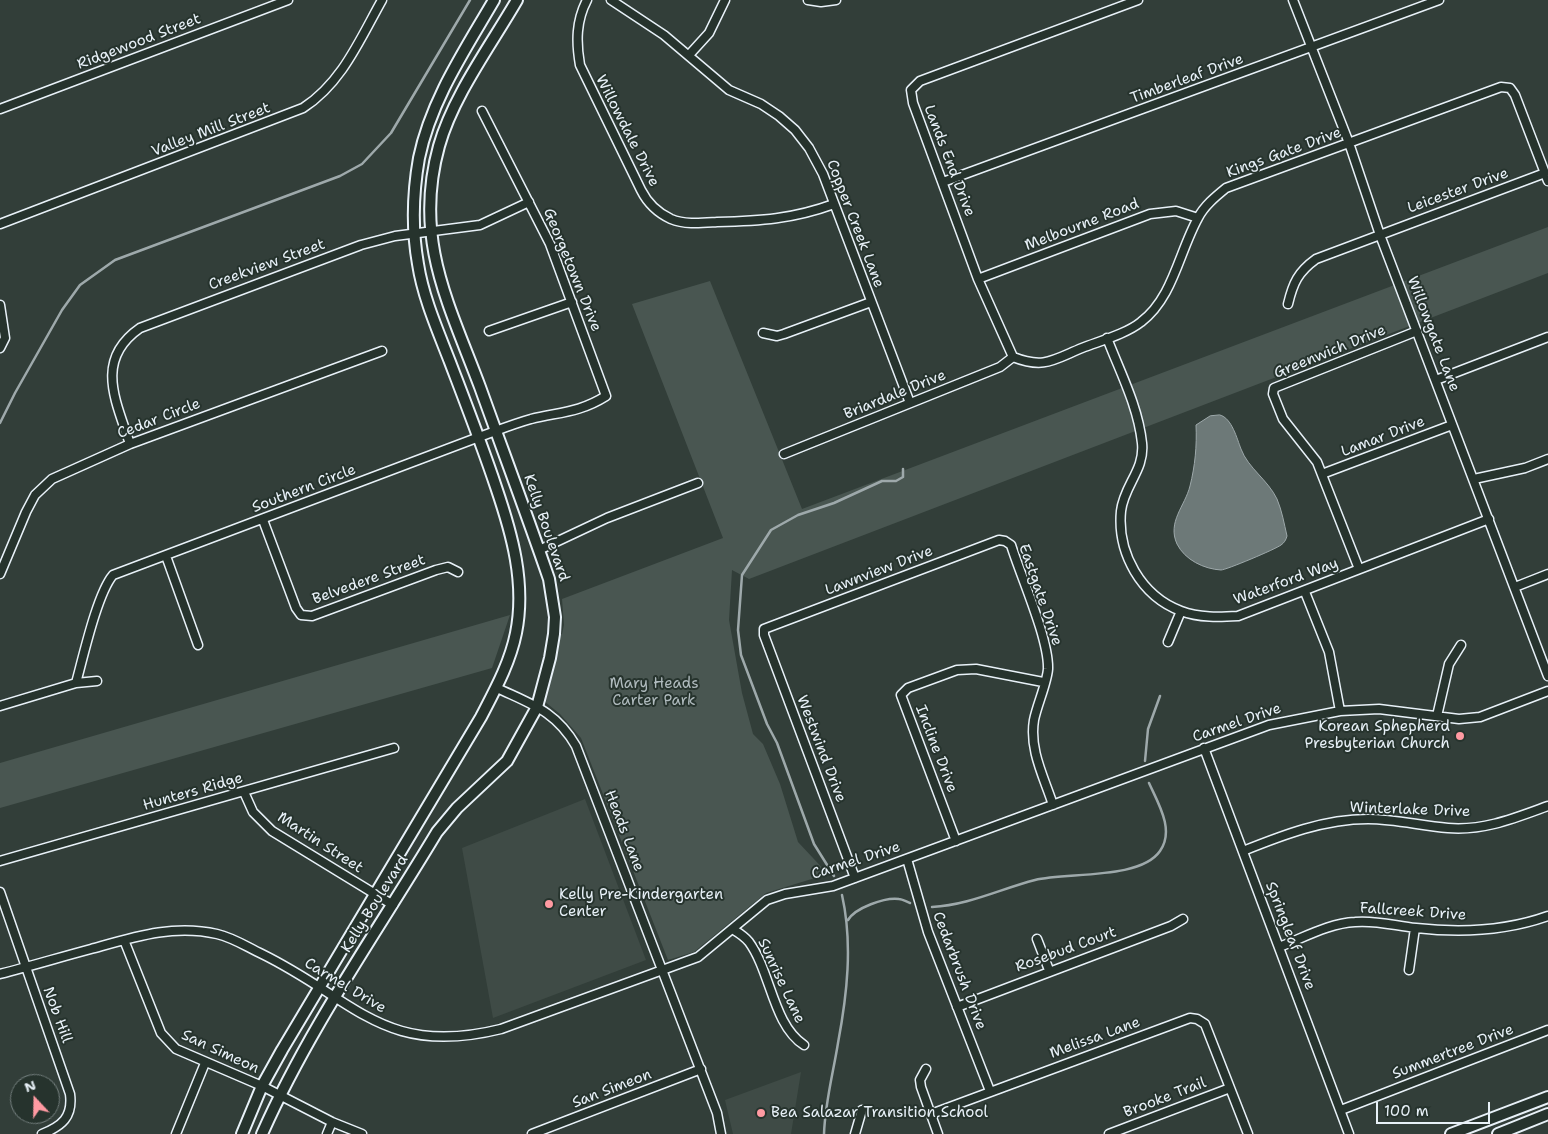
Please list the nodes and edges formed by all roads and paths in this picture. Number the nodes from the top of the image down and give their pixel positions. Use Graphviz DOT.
graph roads {
  1 [pos="288,0"];
  2 [pos="382,0"];
  3 [pos="494,0"];
  4 [pos="517,0"];
  5 [pos="587,0"];
  6 [pos="611,0"];
  7 [pos="725,0"];
  8 [pos="808,0"];
  9 [pos="836,0"];
  10 [pos="1138,0"];
  11 [pos="1294,0"];
  12 [pos="1412,0"];
  13 [pos="1439,0"];
  14 [pos="1415,8"];
  15 [pos="1313,48"];
  16 [pos="689,55"];
  17 [pos="0,109"];
  18 [pos="482,110"];
  19 [pos="1349,143"];
  20 [pos="1546,177"];
  21 [pos="943,182"];
  22 [pos="529,202"];
  23 [pos="834,204"];
  24 [pos="1198,218"];
  25 [pos="0,224"];
  26 [pos="431,232"];
  27 [pos="414,233"];
  28 [pos="1380,235"];
  29 [pos="978,279"];
  30 [pos="572,302"];
  31 [pos="871,302"];
  32 [pos="1288,304"];
  33 [pos="0,305"];
  34 [pos="489,331"];
  35 [pos="1417,331"];
  36 [pos="763,333"];
  37 [pos="1548,337"];
  38 [pos="1107,338"];
  39 [pos="0,348"];
  40 [pos="382,351"];
  41 [pos="1013,357"];
  42 [pos="1436,380"];
  43 [pos="604,389"];
  44 [pos="910,404"];
  45 [pos="1452,424"];
  46 [pos="496,431"];
  47 [pos="479,437"];
  48 [pos="130,444"];
  49 [pos="784,454"];
  50 [pos="1548,459"];
  51 [pos="1322,474"];
  52 [pos="1474,479"];
  53 [pos="698,484"];
  54 [pos="1489,519"];
  55 [pos="262,520"];
  56 [pos="1005,541"];
  57 [pos="539,550"];
  58 [pos="166,556"];
  59 [pos="1359,569"];
  60 [pos="458,572"];
  61 [pos="0,574"];
  62 [pos="1548,574"];
  63 [pos="1515,587"];
  64 [pos="1305,592"];
  65 [pos="1182,612"];
  66 [pos="764,630"];
  67 [pos="1168,642"];
  68 [pos="1461,644"];
  69 [pos="198,645"];
  70 [pos="1548,676"];
  71 [pos="97,681"];
  72 [pos="1044,682"];
  73 [pos="76,683"];
  74 [pos="497,688"];
  75 [pos="1548,691"];
  76 [pos="0,706"];
  77 [pos="537,707"];
  78 [pos="1340,711"];
  79 [pos="1437,716"];
  80 [pos="394,748"];
  81 [pos="1204,748"];
  82 [pos="244,792"];
  83 [pos="1054,804"];
  84 [pos="1548,806"];
  85 [pos="956,841"];
  86 [pos="1243,851"];
  87 [pos="907,859"];
  88 [pos="0,861"];
  89 [pos="855,878"];
  90 [pos="0,892"];
  91 [pos="374,894"];
  92 [pos="393,905"];
  93 [pos="1548,916"];
  94 [pos="1183,919"];
  95 [pos="1414,928"];
  96 [pos="734,930"];
  97 [pos="1037,939"];
  98 [pos="124,940"];
  99 [pos="1279,947"];
  100 [pos="25,968"];
  101 [pos="663,970"];
  102 [pos="1049,970"];
  103 [pos="1408,970"];
  104 [pos="0,974"];
  105 [pos="318,988"];
  106 [pos="334,998"];
  107 [pos="957,1006"];
  108 [pos="1548,1030"];
  109 [pos="804,1045"];
  110 [pos="205,1062"];
  111 [pos="701,1069"];
  112 [pos="926,1069"];
  113 [pos="262,1086"];
  114 [pos="1230,1088"];
  115 [pos="990,1091"];
  116 [pos="279,1094"];
  117 [pos="1548,1096"];
  118 [pos="862,1110"];
  119 [pos="1341,1110"];
  120 [pos="930,1114"];
  121 [pos="1548,1114"];
  122 [pos="332,1122"];
  123 [pos="42,1134"];
  124 [pos="176,1134"];
  125 [pos="242,1134"];
  126 [pos="262,1134"];
  127 [pos="327,1134"];
  128 [pos="362,1134"];
  129 [pos="532,1134"];
  130 [pos="721,1134"];
  131 [pos="856,1134"];
  132 [pos="938,1134"];
  133 [pos="1109,1134"];
  134 [pos="1248,1134"];
  135 [pos="1350,1134"];
  136 [pos="1453,1134"];
  137 [pos="1498,1134"];
  1 -- 17 [label="street, Ridgewood Street"];
  2 -- 25 [label="street, Valley Mill Street"];
  3 -- 27 [label="main road, Kelly Boulevard"];
  4 -- 26 [label="main road, Kelly Boulevard"];
  5 -- 23 [label="street, Willowdale Drive"];
  6 -- 16 [label="street, Copper Creek Lane"];
  7 -- 16 [label="street"];
  8 -- 9 [label="street"];
  10 -- 21 [label="street, Lands End Drive"];
  11 -- 15 [label="street, Willowgate Lane"];
  12 -- 14 [label="street"];
  13 -- 14 [label="street, Timberleaf Drive"];
  14 -- 15 [label="street, Timberleaf Drive"];
  15 -- 19 [label="street, Willowgate Lane"];
  15 -- 21 [label="street, Timberleaf Drive"];
  16 -- 23 [label="street, Copper Creek Lane"];
  18 -- 22 [label="street, Georgetown Drive"];
  19 -- 20 [label="street, Kings Gate Drive"];
  19 -- 24 [label="street, Kings Gate Drive"];
  19 -- 28 [label="street, Willowgate Lane"];
  20 -- 28 [label="street, Leicester Drive"];
  21 -- 29 [label="street, Lands End Drive"];
  22 -- 26 [label="street, Creekview Street"];
  22 -- 30 [label="street, Georgetown Drive"];
  23 -- 31 [label="street, Copper Creek Lane"];
  24 -- 29 [label="street, Melbourne Road"];
  24 -- 38 [label="street, Kings Gate Drive"];
  26 -- 27 [label="street, Creekview Street"];
  26 -- 46 [label="main road, Kelly Boulevard"];
  27 -- 47 [label="main road, Kelly Boulevard"];
  27 -- 48 [label="street, Creekview Street"];
  28 -- 32 [label="street, Leicester Drive"];
  28 -- 35 [label="street, Willowgate Lane"];
  29 -- 41 [label="street, Lands End Drive"];
  30 -- 34 [label="street"];
  30 -- 43 [label="street, Georgetown Drive"];
  31 -- 36 [label="street"];
  31 -- 44 [label="street, Copper Creek Lane"];
  33 -- 39 [label="street"];
  35 -- 42 [label="street, Willowgate Lane"];
  35 -- 51 [label="street, Greenwich Drive"];
  37 -- 42 [label="street"];
  38 -- 41 [label="street, Kings Gate Drive"];
  38 -- 65 [label="street, Waterford Way"];
  40 -- 48 [label="street, Cedar Circle"];
  41 -- 44 [label="street, Briardale Drive"];
  42 -- 45 [label="street, Willowgate Lane"];
  43 -- 46 [label="street, Southern Circle"];
  44 -- 49 [label="street, Briardale Drive"];
  45 -- 51 [label="street, Lamar Drive"];
  45 -- 52 [label="street, Willowgate Lane"];
  46 -- 47 [label="street, Southern Circle"];
  46 -- 57 [label="main road, Kelly Boulevard"];
  47 -- 55 [label="street, Southern Circle"];
  47 -- 74 [label="main road, Kelly Boulevard"];
  48 -- 61 [label="street, Cedar Circle"];
  50 -- 52 [label="street"];
  51 -- 59 [label="street, Greenwich Drive"];
  52 -- 54 [label="street, Willowgate Lane"];
  53 -- 57 [label="street"];
  54 -- 59 [label="street, Waterford Way"];
  54 -- 63 [label="street, Willowgate Lane"];
  55 -- 58 [label="street, Southern Circle"];
  55 -- 60 [label="street, Belvedere Street"];
  56 -- 66 [label="street, Lawnview Drive"];
  56 -- 72 [label="street, Eastgate Drive"];
  57 -- 77 [label="main road, Kelly Boulevard"];
  58 -- 69 [label="street"];
  58 -- 73 [label="street, Southern Circle"];
  59 -- 64 [label="street, Waterford Way"];
  62 -- 63 [label="street"];
  63 -- 70 [label="street, Willowgate Lane"];
  64 -- 65 [label="street, Waterford Way"];
  64 -- 78 [label="street"];
  65 -- 67 [label="street"];
  66 -- 89 [label="street, Westwind Drive"];
  68 -- 79 [label="street"];
  71 -- 73 [label="street"];
  72 -- 83 [label="street, Eastgate Drive"];
  72 -- 85 [label="street, Incline Drive"];
  73 -- 76 [label="street"];
  74 -- 77 [label="street, Heads Lane"];
  74 -- 91 [label="main road, Kelly Boulevard"];
  75 -- 79 [label="street, Carmel Drive"];
  77 -- 92 [label="main road, Kelly Boulevard"];
  77 -- 101 [label="street, Heads Lane"];
  78 -- 79 [label="street, Carmel Drive"];
  78 -- 81 [label="street, Carmel Drive"];
  80 -- 82 [label="street, Hunters Ridge"];
  81 -- 83 [label="street, Carmel Drive"];
  81 -- 86 [label="street, Springleaf Drive"];
  82 -- 88 [label="street, Hunters Ridge"];
  82 -- 91 [label="street, Martin Street"];
  83 -- 85 [label="street, Carmel Drive"];
  84 -- 86 [label="street, Winterlake Drive"];
  85 -- 87 [label="street, Carmel Drive"];
  86 -- 99 [label="street, Springleaf Drive"];
  87 -- 89 [label="street, Carmel Drive"];
  87 -- 107 [label="street, Cedarbrush Drive"];
  89 -- 96 [label="street, Carmel Drive"];
  90 -- 100 [label="street, Nob Hill"];
  91 -- 92 [label="street, Martin Street"];
  91 -- 105 [label="main road, Kelly Boulevard"];
  92 -- 106 [label="main road, Kelly Boulevard"];
  93 -- 95 [label="street, Fallcreek Drive"];
  94 -- 102 [label="street, Rosebud Court"];
  95 -- 99 [label="street, Fallcreek Drive"];
  95 -- 103 [label="street"];
  96 -- 101 [label="street, Carmel Drive"];
  96 -- 109 [label="street, Sunrise Lane"];
  97 -- 102 [label="street"];
  98 -- 100 [label="street, Carmel Drive"];
  98 -- 105 [label="street, Carmel Drive"];
  98 -- 110 [label="street, San Simeon"];
  99 -- 119 [label="street, Springleaf Drive"];
  100 -- 104 [label="street, Carmel Drive"];
  100 -- 123 [label="street, Nob Hill"];
  101 -- 106 [label="street, Carmel Drive"];
  101 -- 111 [label="street, Heads Lane"];
  102 -- 107 [label="street, Rosebud Court"];
  105 -- 106 [label="street, Carmel Drive"];
  105 -- 113 [label="main road, Kelly Boulevard"];
  106 -- 116 [label="main road, Kelly Boulevard"];
  107 -- 115 [label="street, Cedarbrush Drive"];
  108 -- 119 [label="street, Summertree Drive"];
  110 -- 113 [label="street, San Simeon"];
  110 -- 124 [label="street"];
  111 -- 129 [label="street, San Simeon"];
  111 -- 130 [label="street, Heads Lane"];
  112 -- 120 [label="street"];
  113 -- 116 [label="street, San Simeon"];
  113 -- 125 [label="main road, Kelly Boulevard"];
  114 -- 115 [label="street, Melissa Lane"];
  114 -- 133 [label="street, Brooke Trail"];
  114 -- 134 [label="street, Melissa Lane"];
  115 -- 120 [label="street, Melissa Lane"];
  116 -- 122 [label="street, San Simeon"];
  116 -- 126 [label="main road, Kelly Boulevard"];
  117 -- 136 [label="main road"];
  118 -- 131 [label="street"];
  119 -- 135 [label="street, Springleaf Drive"];
  120 -- 132 [label="street"];
  121 -- 137 [label="main road"];
  122 -- 127 [label="street"];
  122 -- 128 [label="street, San Simeon"];
}
